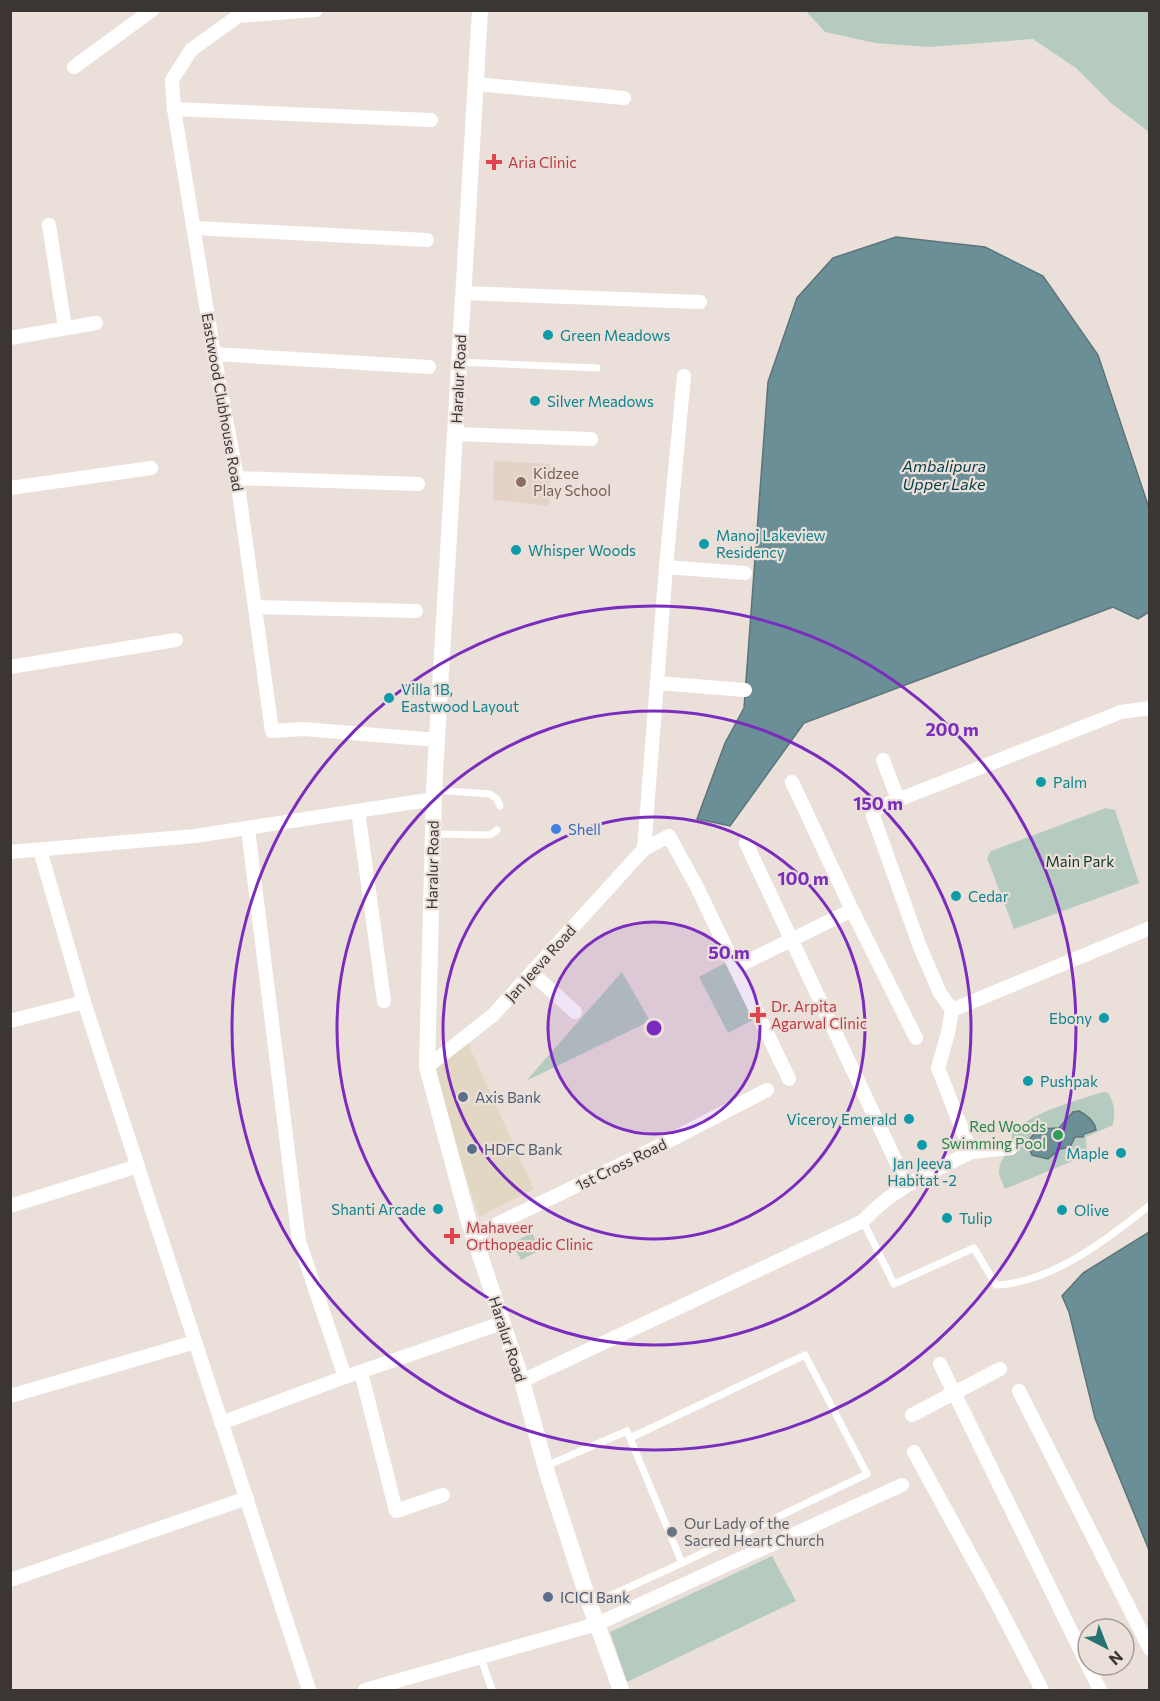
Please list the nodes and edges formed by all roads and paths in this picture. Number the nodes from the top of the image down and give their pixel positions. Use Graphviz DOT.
graph roads {
  1 [pos="152,10"];
  2 [pos="316,10"];
  3 [pos="480,10"];
  4 [pos="74,67"];
  5 [pos="476,84"];
  6 [pos="624,98"];
  7 [pos="174,109"];
  8 [pos="431,120"];
  9 [pos="49,225"];
  10 [pos="195,228"];
  11 [pos="428,240"];
  12 [pos="463,293"];
  13 [pos="700,302"];
  14 [pos="96,323"];
  15 [pos="65,328"];
  16 [pos="10,338"];
  17 [pos="214,354"];
  18 [pos="459,362"];
  19 [pos="429,367"];
  20 [pos="597,368"];
  21 [pos="684,376"];
  22 [pos="454,434"];
  23 [pos="591,439"];
  24 [pos="151,468"];
  25 [pos="237,478"];
  26 [pos="418,484"];
  27 [pos="10,488"];
  28 [pos="666,567"];
  29 [pos="745,573"];
  30 [pos="255,607"];
  31 [pos="416,611"];
  32 [pos="176,640"];
  33 [pos="10,667"];
  34 [pos="657,683"];
  35 [pos="745,690"];
  36 [pos="1149,708"];
  37 [pos="437,740"];
  38 [pos="883,760"];
  39 [pos="792,782"];
  40 [pos="434,794"];
  41 [pos="898,799"];
  42 [pos="500,806"];
  43 [pos="358,811"];
  44 [pos="248,829"];
  45 [pos="497,830"];
  46 [pos="433,834"];
  47 [pos="746,843"];
  48 [pos="644,849"];
  49 [pos="40,850"];
  50 [pos="10,852"];
  51 [pos="852,910"];
  52 [pos="1149,928"];
  53 [pos="791,940"];
  54 [pos="736,967"];
  55 [pos="532,973"];
  56 [pos="384,1001"];
  57 [pos="84,1002"];
  58 [pos="952,1010"];
  59 [pos="575,1012"];
  60 [pos="10,1021"];
  61 [pos="916,1038"];
  62 [pos="427,1067"];
  63 [pos="789,1078"];
  64 [pos="767,1090"];
  65 [pos="1011,1148"];
  66 [pos="971,1152"];
  67 [pos="138,1166"];
  68 [pos="907,1185"];
  69 [pos="1149,1205"];
  70 [pos="10,1206"];
  71 [pos="863,1221"];
  72 [pos="474,1235"];
  73 [pos="502,1323"];
  74 [pos="195,1342"];
  75 [pos="940,1364"];
  76 [pos="1000,1369"];
  77 [pos="361,1372"];
  78 [pos="345,1377"];
  79 [pos="522,1381"];
  80 [pos="1019,1391"];
  81 [pos="955,1393"];
  82 [pos="10,1396"];
  83 [pos="912,1416"];
  84 [pos="221,1423"];
  85 [pos="630,1438"];
  86 [pos="914,1452"];
  87 [pos="546,1466"];
  88 [pos="902,1485"];
  89 [pos="443,1495"];
  90 [pos="247,1498"];
  91 [pos="682,1563"];
  92 [pos="10,1580"];
  93 [pos="590,1605"];
  94 [pos="597,1624"];
  95 [pos="1149,1648"];
  96 [pos="481,1658"];
  97 [pos="309,1690"];
  98 [pos="364,1690"];
  99 [pos="492,1690"];
  100 [pos="621,1690"];
  101 [pos="1042,1690"];
  102 [pos="1100,1690"];
  1 -- 4 [label="street"];
  2 -- 7 [label="street, Eastwood Clubhouse Road"];
  3 -- 5 [label="street, Haralur Road"];
  5 -- 6 [label="street"];
  5 -- 12 [label="street, Haralur Road"];
  7 -- 8 [label="street"];
  7 -- 10 [label="street, Eastwood Clubhouse Road"];
  9 -- 15 [label="street"];
  10 -- 11 [label="street"];
  10 -- 17 [label="street, Eastwood Clubhouse Road"];
  12 -- 13 [label="street"];
  12 -- 18 [label="street, Haralur Road"];
  14 -- 15 [label="street"];
  15 -- 16 [label="street"];
  17 -- 19 [label="street"];
  17 -- 25 [label="street, Eastwood Clubhouse Road"];
  18 -- 20 [label="lane"];
  18 -- 22 [label="street, Haralur Road"];
  21 -- 28 [label="street"];
  22 -- 23 [label="street"];
  22 -- 37 [label="street, Haralur Road"];
  24 -- 27 [label="street"];
  25 -- 26 [label="street"];
  25 -- 30 [label="street, Eastwood Clubhouse Road"];
  28 -- 29 [label="street"];
  28 -- 34 [label="street"];
  30 -- 31 [label="street"];
  30 -- 37 [label="street, Eastwood Clubhouse Road"];
  32 -- 33 [label="street"];
  34 -- 35 [label="street"];
  34 -- 48 [label="street"];
  36 -- 41 [label="street"];
  37 -- 40 [label="street, Haralur Road"];
  38 -- 41 [label="street"];
  39 -- 51 [label="street"];
  40 -- 42 [label="lane"];
  40 -- 43 [label="street"];
  40 -- 46 [label="street, Haralur Road"];
  41 -- 58 [label="street"];
  43 -- 44 [label="street"];
  43 -- 56 [label="street"];
  44 -- 49 [label="street"];
  44 -- 78 [label="street"];
  45 -- 46 [label="lane"];
  46 -- 62 [label="street, Haralur Road"];
  47 -- 53 [label="street"];
  48 -- 54 [label="street"];
  48 -- 55 [label="street, Jan Jeeva Road"];
  49 -- 50 [label="street"];
  49 -- 57 [label="street"];
  51 -- 53 [label="street"];
  51 -- 61 [label="street"];
  52 -- 58 [label="street"];
  53 -- 54 [label="street"];
  53 -- 68 [label="street"];
  54 -- 63 [label="street"];
  55 -- 59 [label="street"];
  55 -- 62 [label="street, Jan Jeeva Road"];
  57 -- 60 [label="street"];
  57 -- 67 [label="street"];
  58 -- 66 [label="street"];
  62 -- 72 [label="street, Haralur Road"];
  64 -- 72 [label="street, 1st Cross Road"];
  65 -- 66 [label="street"];
  66 -- 68 [label="street"];
  67 -- 70 [label="street"];
  67 -- 74 [label="street"];
  68 -- 71 [label="street"];
  69 -- 71 [label="lane"];
  71 -- 79 [label="street"];
  72 -- 73 [label="street, Haralur Road"];
  73 -- 77 [label="street"];
  73 -- 79 [label="street, Haralur Road"];
  74 -- 82 [label="street"];
  74 -- 84 [label="street"];
  75 -- 81 [label="street"];
  76 -- 81 [label="street"];
  77 -- 78 [label="street"];
  77 -- 89 [label="street"];
  78 -- 84 [label="street"];
  79 -- 87 [label="street, Haralur Road"];
  80 -- 95 [label="street"];
  81 -- 83 [label="street"];
  81 -- 102 [label="street"];
  84 -- 90 [label="street"];
  85 -- 87 [label="lane"];
  85 -- 91 [label="lane"];
  85 -- 91 [label="lane"];
  86 -- 101 [label="street"];
  87 -- 93 [label="street, Haralur Road"];
  88 -- 94 [label="street"];
  90 -- 92 [label="street"];
  90 -- 97 [label="street"];
  91 -- 93 [label="lane"];
  93 -- 94 [label="street, Haralur Road"];
  94 -- 96 [label="street"];
  94 -- 100 [label="street, Haralur Road"];
  96 -- 98 [label="street"];
  96 -- 99 [label="lane"];
}
